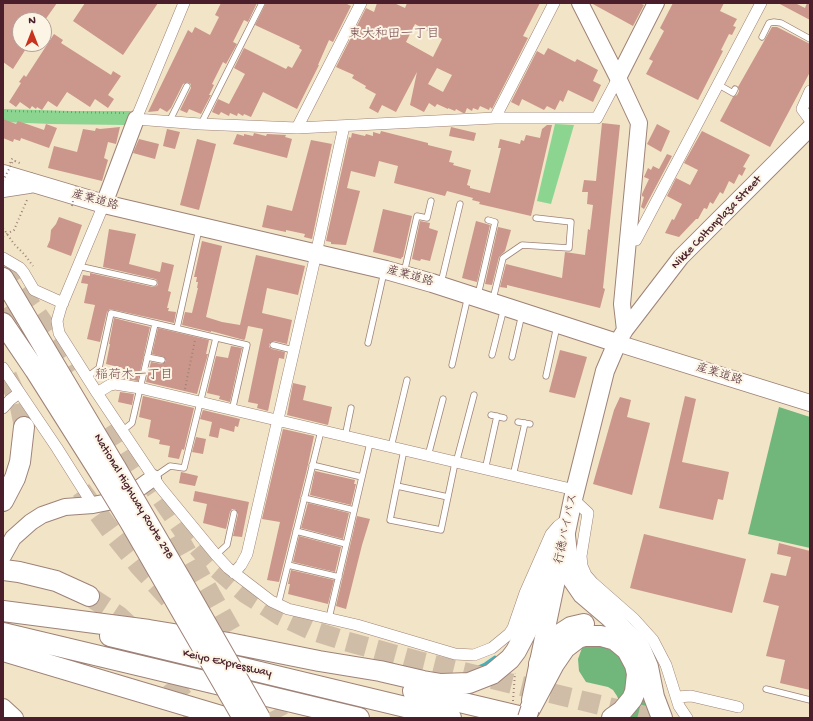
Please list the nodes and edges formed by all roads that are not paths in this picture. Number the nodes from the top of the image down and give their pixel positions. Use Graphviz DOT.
graph roads {
  1 [pos="184,3"];
  2 [pos="262,3"];
  3 [pos="361,3"];
  4 [pos="554,3"];
  5 [pos="580,3"];
  6 [pos="656,3"];
  7 [pos="761,3"];
  8 [pos="762,37"];
  9 [pos="806,39"];
  10 [pos="618,78"];
  11 [pos="719,85"];
  12 [pos="187,86"];
  13 [pos="735,89"];
  14 [pos="810,91"];
  15 [pos="137,116"];
  16 [pos="495,118"];
  17 [pos="810,120"];
  18 [pos="169,122"];
  19 [pos="200,124"];
  20 [pos="344,126"];
  21 [pos="297,128"];
  22 [pos="810,128"];
  23 [pos="9,166"];
  24 [pos="3,187"];
  25 [pos="28,192"];
  26 [pos="431,201"];
  27 [pos="104,204"];
  28 [pos="460,204"];
  29 [pos="536,218"];
  30 [pos="488,220"];
  31 [pos="199,227"];
  32 [pos="629,240"];
  33 [pos="316,254"];
  34 [pos="3,258"];
  35 [pos="78,266"];
  36 [pos="384,270"];
  37 [pos="403,275"];
  38 [pos="3,278"];
  39 [pos="154,284"];
  40 [pos="440,285"];
  41 [pos="486,300"];
  42 [pos="62,303"];
  43 [pos="522,312"];
  44 [pos="3,324"];
  45 [pos="155,324"];
  46 [pos="558,324"];
  47 [pos="177,328"];
  48 [pos="621,337"];
  49 [pos="216,338"];
  50 [pos="368,343"];
  51 [pos="273,345"];
  52 [pos="293,350"];
  53 [pos="492,355"];
  54 [pos="147,356"];
  55 [pos="512,356"];
  56 [pos="162,360"];
  57 [pos="452,365"];
  58 [pos="3,368"];
  59 [pos="546,376"];
  60 [pos="86,378"];
  61 [pos="407,380"];
  62 [pos="140,388"];
  63 [pos="19,393"];
  64 [pos="97,393"];
  65 [pos="474,395"];
  66 [pos="443,399"];
  67 [pos="200,403"];
  68 [pos="810,403"];
  69 [pos="3,408"];
  70 [pos="352,408"];
  71 [pos="232,411"];
  72 [pos="504,418"];
  73 [pos="277,421"];
  74 [pos="518,422"];
  75 [pos="24,427"];
  76 [pos="122,431"];
  77 [pos="321,431"];
  78 [pos="345,437"];
  79 [pos="370,443"];
  80 [pos="392,447"];
  81 [pos="404,450"];
  82 [pos="428,456"];
  83 [pos="456,463"];
  84 [pos="312,465"];
  85 [pos="485,470"];
  86 [pos="109,472"];
  87 [pos="513,476"];
  88 [pos="362,477"];
  89 [pos="153,478"];
  90 [pos="397,486"];
  91 [pos="574,495"];
  92 [pos="448,497"];
  93 [pos="304,498"];
  94 [pos="3,501"];
  95 [pos="93,505"];
  96 [pos="354,510"];
  97 [pos="234,513"];
  98 [pos="130,522"];
  99 [pos="567,527"];
  100 [pos="296,531"];
  101 [pos="346,544"];
  102 [pos="216,555"];
  103 [pos="3,556"];
  104 [pos="288,565"];
  105 [pos="4,570"];
  106 [pos="234,573"];
  107 [pos="339,576"];
  108 [pos="183,583"];
  109 [pos="89,596"];
  110 [pos="278,605"];
  111 [pos="3,611"];
  112 [pos="329,618"];
  113 [pos="3,633"];
  114 [pos="627,634"];
  115 [pos="3,651"];
  116 [pos="320,661"];
  117 [pos="539,664"];
  118 [pos="156,669"];
  119 [pos="80,674"];
  120 [pos="766,689"];
  121 [pos="676,697"];
  122 [pos="810,700"];
  123 [pos="3,707"];
  124 [pos="738,707"];
  125 [pos="524,712"];
  126 [pos="15,718"];
  127 [pos="183,718"];
  128 [pos="228,718"];
  129 [pos="232,718"];
  130 [pos="242,718"];
  131 [pos="260,718"];
  132 [pos="273,718"];
  133 [pos="305,718"];
  134 [pos="359,718"];
  135 [pos="451,718"];
  136 [pos="612,718"];
  137 [pos="662,718"];
  138 [pos="687,718"];
  1 -- 15 [label="street"];
  2 -- 19 [label="lane"];
  3 -- 21 [label="street"];
  4 -- 16 [label="street"];
  5 -- 10 [label="street"];
  6 -- 10 [label="street"];
  7 -- 11 [label="street"];
  8 -- 9 [label="lane"];
  10 -- 16 [label="street"];
  10 -- 32 [label="street"];
  11 -- 13 [label="lane"];
  11 -- 32 [label="street"];
  12 -- 18 [label="lane"];
  14 -- 17 [label="street"];
  15 -- 18 [label="street"];
  15 -- 27 [label="street"];
  16 -- 20 [label="street"];
  18 -- 19 [label="street"];
  19 -- 21 [label="street"];
  20 -- 21 [label="street"];
  20 -- 33 [label="street"];
  22 -- 48 [label="street, Nikke Coltonplaza Street"];
  23 -- 25 [label="main road, 産業道路"];
  24 -- 25 [label="highway"];
  25 -- 27 [label="main road, 産業道路"];
  26 -- 37 [label="lane"];
  27 -- 31 [label="main road, 産業道路"];
  27 -- 35 [label="street"];
  28 -- 40 [label="lane"];
  29 -- 41 [label="lane"];
  30 -- 41 [label="lane"];
  31 -- 33 [label="main road, 産業道路"];
  31 -- 47 [label="lane"];
  32 -- 48 [label="street"];
  33 -- 36 [label="main road, 産業道路"];
  33 -- 52 [label="street"];
  34 -- 42 [label="street"];
  35 -- 39 [label="lane"];
  35 -- 42 [label="street"];
  36 -- 37 [label="main road, 産業道路"];
  36 -- 50 [label="lane"];
  37 -- 40 [label="main road, 産業道路"];
  38 -- 86 [label="highway, National Highway Route 298"];
  40 -- 41 [label="main road, 産業道路"];
  41 -- 43 [label="main road, 産業道路"];
  41 -- 53 [label="lane"];
  41 -- 57 [label="lane"];
  42 -- 60 [label="street"];
  43 -- 46 [label="main road, 産業道路"];
  43 -- 55 [label="lane"];
  44 -- 86 [label="highway, National Highway Route 298"];
  45 -- 47 [label="lane"];
  45 -- 54 [label="lane"];
  45 -- 60 [label="lane"];
  46 -- 48 [label="main road, 産業道路"];
  46 -- 59 [label="lane"];
  47 -- 49 [label="lane"];
  48 -- 68 [label="street, 産業道路"];
  48 -- 91 [label="main road, 行徳バイパス"];
  49 -- 67 [label="lane"];
  49 -- 71 [label="lane"];
  51 -- 52 [label="lane"];
  52 -- 73 [label="street"];
  54 -- 56 [label="lane"];
  54 -- 62 [label="lane"];
  58 -- 63 [label="street"];
  60 -- 64 [label="street"];
  61 -- 80 [label="lane"];
  62 -- 64 [label="street"];
  62 -- 67 [label="street"];
  62 -- 76 [label="lane"];
  63 -- 69 [label="street"];
  63 -- 95 [label="street"];
  64 -- 76 [label="street"];
  65 -- 83 [label="lane"];
  66 -- 82 [label="lane"];
  67 -- 71 [label="street"];
  67 -- 89 [label="lane"];
  70 -- 78 [label="lane"];
  71 -- 73 [label="street"];
  72 -- 85 [label="lane"];
  73 -- 77 [label="street"];
  73 -- 106 [label="street"];
  74 -- 87 [label="lane"];
  75 -- 94 [label="highway"];
  76 -- 89 [label="street"];
  77 -- 78 [label="street"];
  77 -- 84 [label="lane"];
  78 -- 79 [label="street"];
  79 -- 80 [label="street"];
  79 -- 88 [label="lane"];
  80 -- 81 [label="street"];
  81 -- 82 [label="street"];
  81 -- 90 [label="lane"];
  82 -- 83 [label="street"];
  83 -- 85 [label="street"];
  83 -- 92 [label="lane"];
  84 -- 88 [label="lane"];
  84 -- 93 [label="lane"];
  85 -- 87 [label="street"];
  86 -- 98 [label="highway, National Highway Route 298, bridge"];
  86 -- 108 [label="highway, National Highway Route 298, bridge"];
  87 -- 91 [label="street"];
  88 -- 96 [label="lane"];
  89 -- 95 [label="street"];
  89 -- 102 [label="street"];
  90 -- 92 [label="lane"];
  90 -- 92 [label="lane"];
  91 -- 99 [label="main road, 行徳バイパス"];
  91 -- 121 [label="street"];
  93 -- 96 [label="lane"];
  93 -- 100 [label="lane"];
  95 -- 103 [label="street"];
  96 -- 101 [label="lane"];
  97 -- 102 [label="lane"];
  98 -- 129 [label="highway, bridge"];
  98 -- 130 [label="highway, National Highway Route 298, bridge"];
  99 -- 112 [label="street"];
  99 -- 114 [label="highway"];
  99 -- 116 [label="highway"];
  99 -- 117 [label="main road, 行徳バイパス"];
  100 -- 101 [label="lane"];
  100 -- 104 [label="lane"];
  101 -- 107 [label="lane"];
  102 -- 106 [label="street"];
  104 -- 107 [label="lane"];
  104 -- 110 [label="lane"];
  105 -- 109 [label="highway"];
  106 -- 110 [label="street"];
  107 -- 112 [label="lane"];
  108 -- 131 [label="highway, National Highway Route 298, bridge"];
  108 -- 132 [label="highway, bridge"];
  110 -- 112 [label="street"];
  111 -- 116 [label="highway"];
  111 -- 135 [label="highway, Keiyo Expressway"];
  113 -- 118 [label="highway, Keiyo Expressway"];
  114 -- 117 [label="highway"];
  114 -- 137 [label="highway"];
  115 -- 119 [label="highway"];
  116 -- 125 [label="highway"];
  117 -- 125 [label="main road, 行徳バイパス"];
  118 -- 133 [label="highway"];
  118 -- 134 [label="highway, Keiyo Expressway"];
  119 -- 127 [label="highway"];
  119 -- 128 [label="highway"];
  120 -- 122 [label="lane"];
  121 -- 124 [label="street"];
  121 -- 138 [label="street"];
  123 -- 126 [label="street"];
  125 -- 136 [label="highway"];
}
